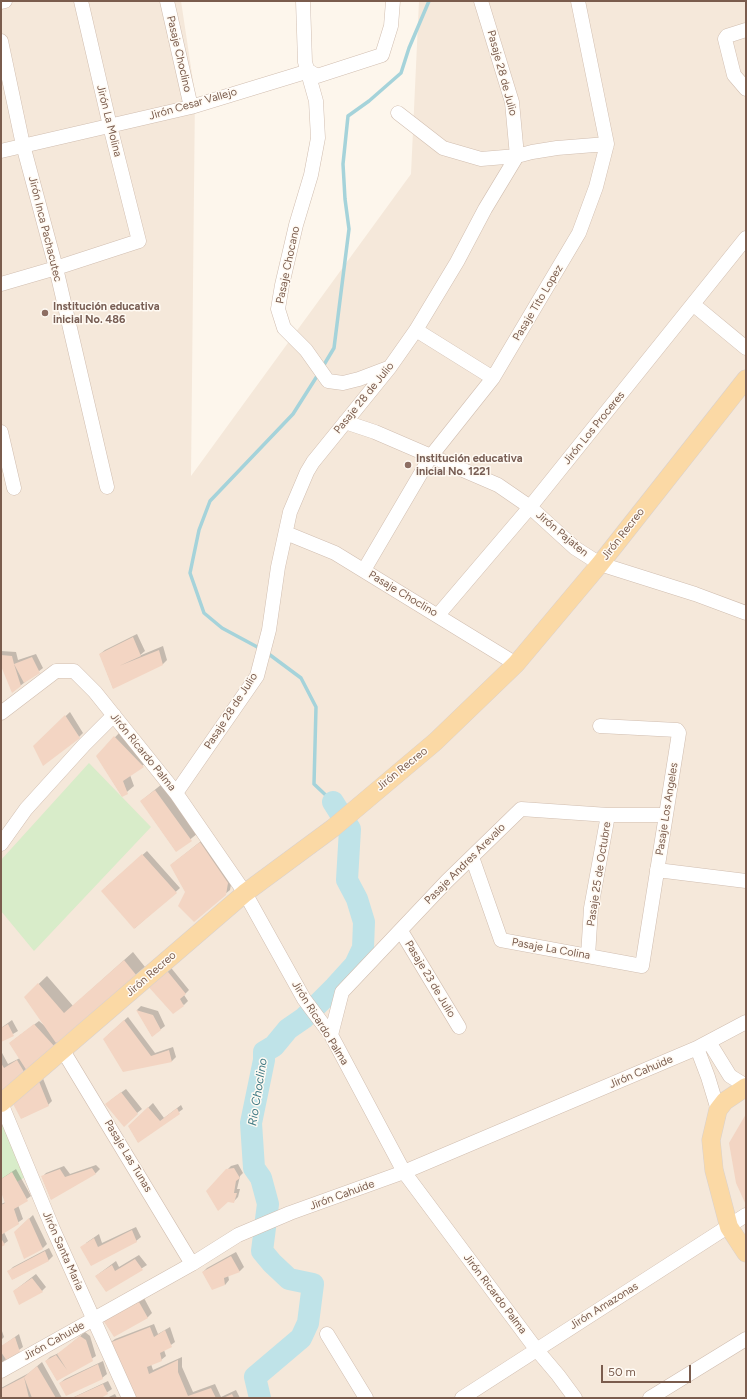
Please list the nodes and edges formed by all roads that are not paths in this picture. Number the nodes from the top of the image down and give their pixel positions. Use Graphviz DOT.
graph roads {
  1 [pos="6,1"];
  2 [pos="81,1"];
  3 [pos="167,1"];
  4 [pos="303,1"];
  5 [pos="393,1"];
  6 [pos="481,1"];
  7 [pos="578,1"];
  8 [pos="1,2"];
  9 [pos="746,30"];
  10 [pos="1,41"];
  11 [pos="309,71"];
  12 [pos="746,89"];
  13 [pos="190,106"];
  14 [pos="398,113"];
  15 [pos="110,126"];
  16 [pos="607,144"];
  17 [pos="24,145"];
  18 [pos="1,151"];
  19 [pos="517,156"];
  20 [pos="746,238"];
  21 [pos="56,268"];
  22 [pos="1,284"];
  23 [pos="694,305"];
  24 [pos="416,330"];
  25 [pos="746,348"];
  26 [pos="390,367"];
  27 [pos="493,378"];
  28 [pos="746,379"];
  29 [pos="345,422"];
  30 [pos="1,432"];
  31 [pos="431,456"];
  32 [pos="107,487"];
  33 [pos="14,488"];
  34 [pos="530,507"];
  35 [pos="286,533"];
  36 [pos="600,564"];
  37 [pos="364,570"];
  38 [pos="746,612"];
  39 [pos="438,615"];
  40 [pos="516,664"];
  41 [pos="1,713"];
  42 [pos="114,715"];
  43 [pos="600,726"];
  44 [pos="176,793"];
  45 [pos="608,815"];
  46 [pos="665,815"];
  47 [pos="1,844"];
  48 [pos="472,857"];
  49 [pos="657,870"];
  50 [pos="746,881"];
  51 [pos="245,893"];
  52 [pos="401,931"];
  53 [pos="588,956"];
  54 [pos="642,966"];
  55 [pos="746,1022"];
  56 [pos="459,1027"];
  57 [pos="331,1035"];
  58 [pos="703,1045"];
  59 [pos="62,1049"];
  60 [pos="746,1086"];
  61 [pos="1,1103"];
  62 [pos="718,1110"];
  63 [pos="404,1172"];
  64 [pos="746,1215"];
  65 [pos="729,1227"];
  66 [pos="746,1253"];
  67 [pos="192,1264"];
  68 [pos="94,1319"];
  69 [pos="327,1334"];
  70 [pos="746,1339"];
  71 [pos="536,1349"];
  72 [pos="1,1371"];
  73 [pos="130,1398"];
  74 [pos="366,1398"];
  75 [pos="462,1398"];
  76 [pos="575,1398"];
  77 [pos="650,1398"];
  1 -- 8 [label="street"];
  2 -- 15 [label="street, Jirón La Molina"];
  3 -- 13 [label="street, Pasaje Choclino"];
  4 -- 11 [label="street, Pasaje Chocano"];
  5 -- 11 [label="street, Jirón Cesar Vallejo"];
  6 -- 19 [label="street, Pasaje 28 de Julio"];
  7 -- 16 [label="street, Pasaje Tito Lopez"];
  9 -- 12 [label="street"];
  10 -- 17 [label="street, Jirón Inca Pachacutec"];
  11 -- 13 [label="street, Jirón Cesar Vallejo"];
  11 -- 26 [label="street, Pasaje Chocano"];
  13 -- 15 [label="street, Jirón Cesar Vallejo"];
  14 -- 19 [label="street"];
  15 -- 17 [label="street, Jirón Cesar Vallejo"];
  15 -- 21 [label="street, Jirón La Molina"];
  16 -- 19 [label="street"];
  16 -- 27 [label="street, Pasaje Tito Lopez"];
  17 -- 18 [label="street, Jirón Cesar Vallejo"];
  17 -- 21 [label="street, Jirón Inca Pachacutec"];
  19 -- 24 [label="street, Pasaje 28 de Julio"];
  20 -- 23 [label="street, Jirón Los Proceres"];
  21 -- 22 [label="street"];
  21 -- 32 [label="street, Jirón Inca Pachacutec"];
  23 -- 25 [label="street"];
  23 -- 34 [label="street, Jirón Los Proceres"];
  24 -- 26 [label="street, Pasaje 28 de Julio"];
  24 -- 27 [label="street"];
  26 -- 29 [label="street, Pasaje 28 de Julio"];
  27 -- 31 [label="street, Pasaje Tito Lopez"];
  28 -- 36 [label="main road, Jirón Recreo"];
  29 -- 31 [label="street, Jirón Pajaten"];
  29 -- 35 [label="street, Pasaje 28 de Julio"];
  30 -- 33 [label="street"];
  31 -- 34 [label="street, Jirón Pajaten"];
  31 -- 37 [label="street, Pasaje Tito Lopez"];
  34 -- 36 [label="street, Jirón Pajaten"];
  34 -- 39 [label="street, Jirón Los Proceres"];
  35 -- 37 [label="street, Pasaje Choclino"];
  35 -- 44 [label="street, Pasaje 28 de Julio"];
  36 -- 38 [label="street, Jirón Pajaten"];
  36 -- 40 [label="main road, Jirón Recreo"];
  37 -- 39 [label="street, Pasaje Choclino"];
  39 -- 40 [label="street, Pasaje Choclino"];
  40 -- 51 [label="main road, Jirón Recreo"];
  41 -- 42 [label="street, Jirón Ricardo Palma"];
  42 -- 44 [label="street, Jirón Ricardo Palma"];
  42 -- 47 [label="street"];
  43 -- 46 [label="street, Pasaje Los Angeles"];
  44 -- 51 [label="street, Jirón Ricardo Palma"];
  45 -- 46 [label="street, Pasaje Andres Arevalo"];
  45 -- 48 [label="street, Pasaje Andres Arevalo"];
  45 -- 53 [label="street, Pasaje 25 de Octubre"];
  46 -- 49 [label="street, Pasaje Los Angeles"];
  48 -- 52 [label="street, Pasaje Andres Arevalo"];
  48 -- 53 [label="street, Pasaje La Colina"];
  49 -- 50 [label="street"];
  49 -- 54 [label="street, Pasaje Los Angeles"];
  51 -- 57 [label="street, Jirón Ricardo Palma"];
  51 -- 59 [label="main road, Jirón Recreo"];
  52 -- 56 [label="street, Pasaje 23 de Julio"];
  52 -- 57 [label="street, Pasaje Andres Arevalo"];
  53 -- 54 [label="street, Pasaje La Colina"];
  55 -- 58 [label="street, Jirón Cahuide"];
  57 -- 63 [label="street, Jirón Ricardo Palma"];
  58 -- 60 [label="street"];
  58 -- 62 [label="street"];
  58 -- 63 [label="street, Jirón Cahuide"];
  59 -- 61 [label="main road, Jirón Recreo"];
  59 -- 67 [label="street, Pasaje Las Tunas"];
  60 -- 62 [label="main road"];
  61 -- 68 [label="street, Jirón Santa Maria"];
  62 -- 65 [label="main road"];
  63 -- 67 [label="street, Jirón Cahuide"];
  63 -- 71 [label="street, Jirón Ricardo Palma"];
  64 -- 65 [label="street, Jirón Amazonas"];
  65 -- 66 [label="main road"];
  65 -- 71 [label="street, Jirón Amazonas"];
  67 -- 68 [label="street, Jirón Cahuide"];
  68 -- 72 [label="street, Jirón Cahuide"];
  68 -- 73 [label="street, Jirón Santa Maria"];
  69 -- 74 [label="street"];
  70 -- 77 [label="street"];
  71 -- 75 [label="street, Jirón Amazonas"];
  71 -- 76 [label="street, Jirón Ricardo Palma"];
}
